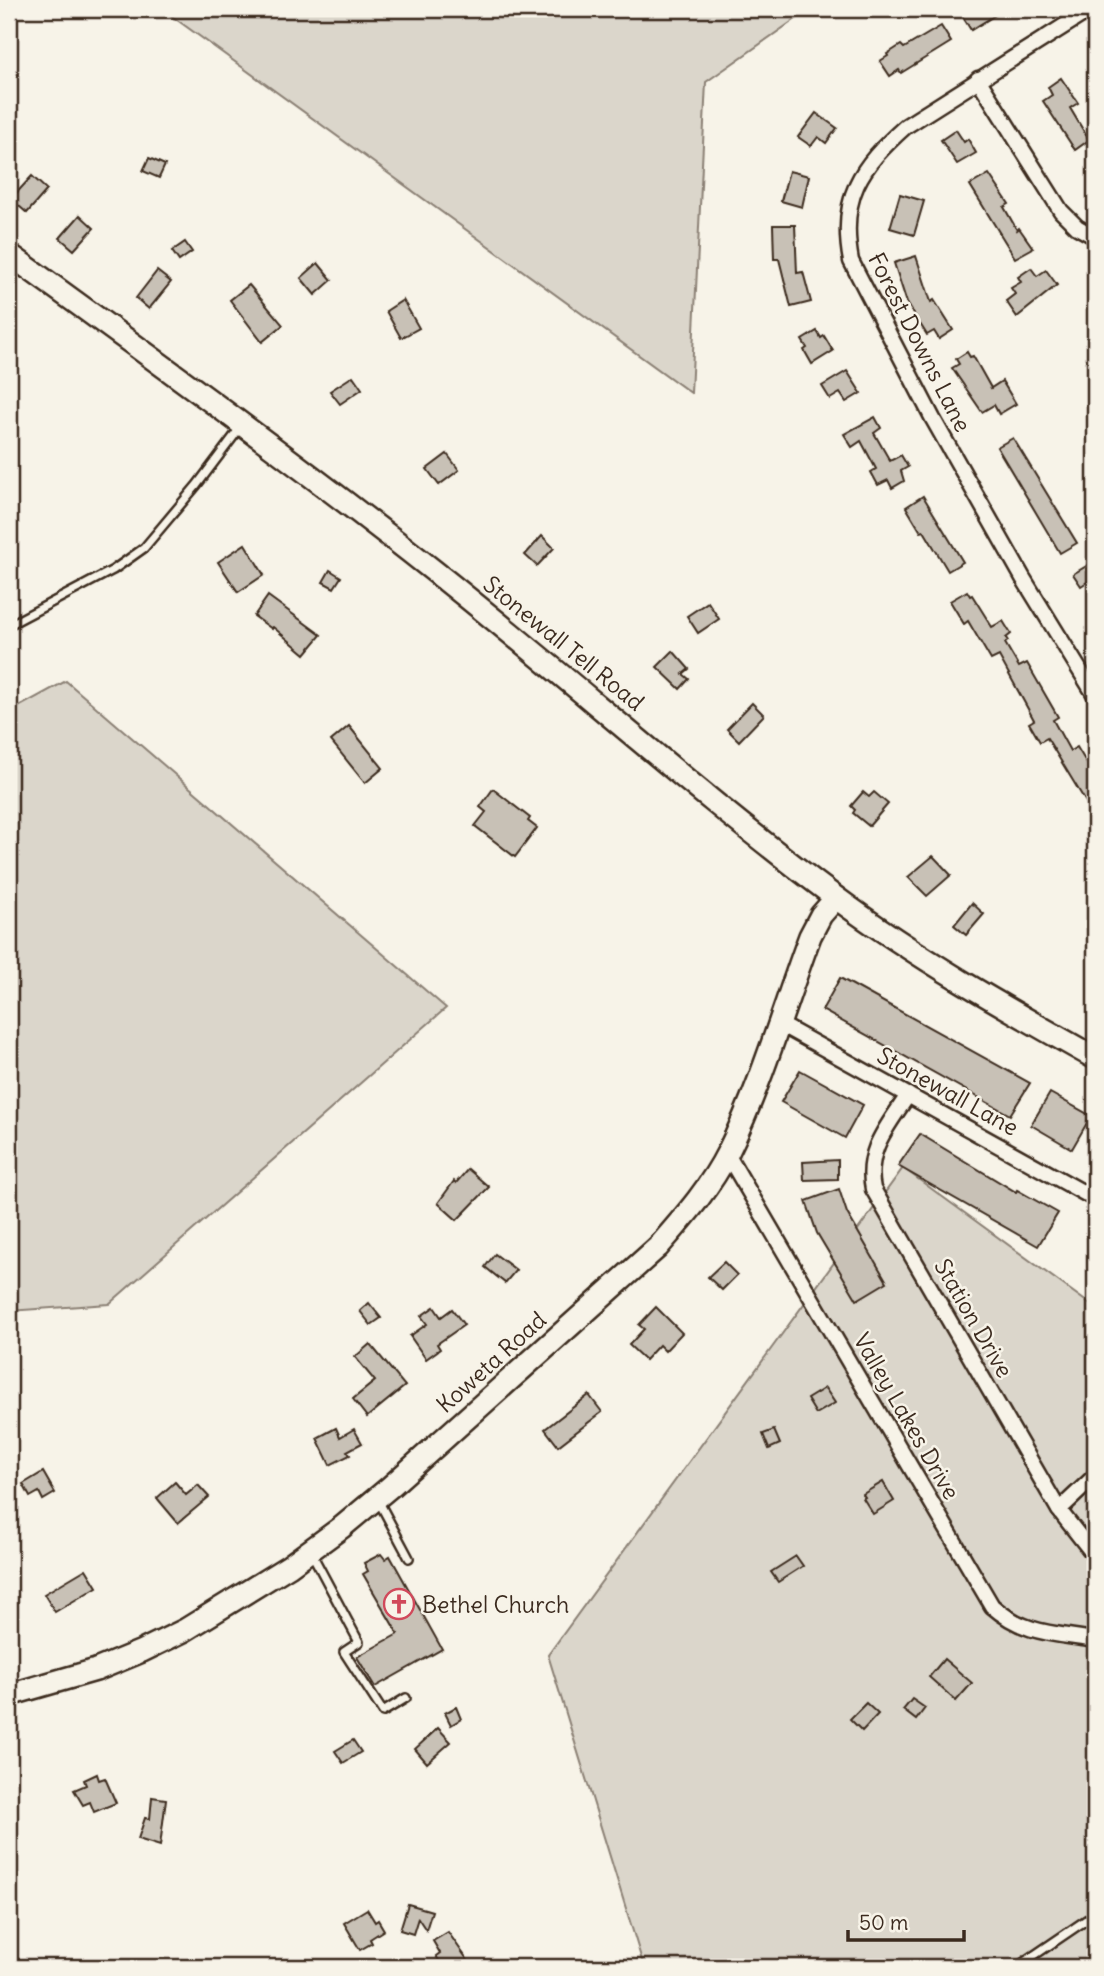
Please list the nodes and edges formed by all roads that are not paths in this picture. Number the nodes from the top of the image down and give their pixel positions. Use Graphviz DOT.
graph roads {
  1 [pos="1091,9"];
  2 [pos="978,79"];
  3 [pos="1095,237"];
  4 [pos="9,254"];
  5 [pos="243,425"];
  6 [pos="9,625"];
  7 [pos="1095,695"];
  8 [pos="836,898"];
  9 [pos="778,1023"];
  10 [pos="1095,1058"];
  11 [pos="908,1095"];
  12 [pos="727,1154"];
  13 [pos="1095,1199"];
  14 [pos="1095,1476"];
  15 [pos="377,1498"];
  16 [pos="1059,1510"];
  17 [pos="310,1550"];
  18 [pos="1095,1556"];
  19 [pos="409,1558"];
  20 [pos="1095,1640"];
  21 [pos="9,1695"];
  22 [pos="406,1698"];
  23 [pos="1095,1914"];
  24 [pos="1017,1967"];
  1 -- 2 [label="street, Forest Downs Lane"];
  2 -- 3 [label="street"];
  2 -- 7 [label="street, Forest Downs Lane"];
  4 -- 5 [label="street, Stonewall Tell Road"];
  5 -- 6 [label="lane"];
  5 -- 8 [label="street, Stonewall Tell Road"];
  8 -- 9 [label="street, Koweta Road"];
  8 -- 10 [label="street, Stonewall Tell Road"];
  9 -- 11 [label="street, Stonewall Lane"];
  9 -- 12 [label="street, Koweta Road"];
  11 -- 13 [label="street, Stonewall Lane"];
  11 -- 16 [label="street, Station Drive"];
  12 -- 15 [label="street, Koweta Road"];
  12 -- 20 [label="street, Valley Lakes Drive"];
  14 -- 16 [label="street"];
  15 -- 17 [label="street, Koweta Road"];
  15 -- 19 [label="lane"];
  16 -- 18 [label="street, Station Drive"];
  17 -- 21 [label="street, Koweta Road"];
  17 -- 22 [label="lane"];
  23 -- 24 [label="lane"];
}
